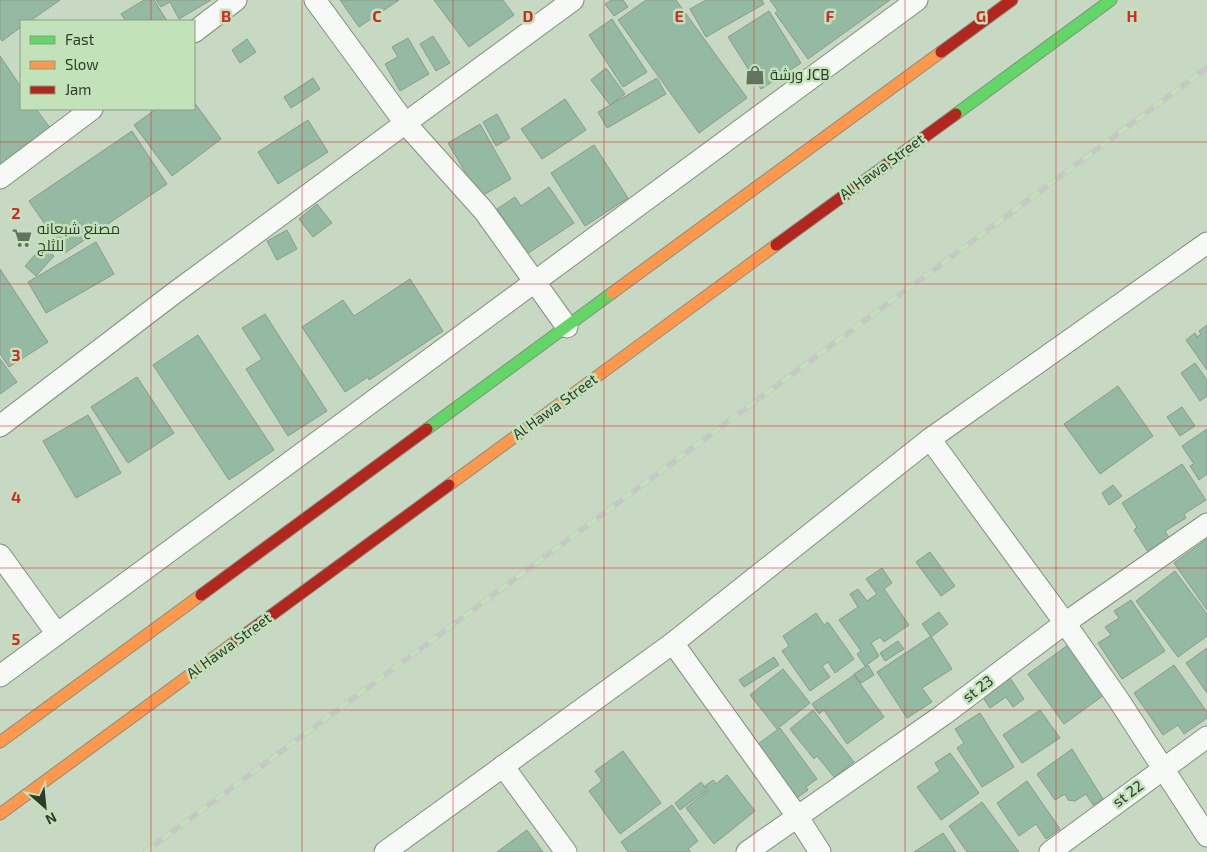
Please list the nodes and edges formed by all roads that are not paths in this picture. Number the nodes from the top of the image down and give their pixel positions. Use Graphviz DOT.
graph roads {
  1 [pos="236,0"];
  2 [pos="315,0"];
  3 [pos="574,0"];
  4 [pos="917,0"];
  5 [pos="1012,0"];
  6 [pos="1111,0"];
  7 [pos="195,31"];
  8 [pos="91,110"];
  9 [pos="405,123"];
  10 [pos="0,178"];
  11 [pos="1207,242"];
  12 [pos="536,282"];
  13 [pos="566,327"];
  14 [pos="0,426"];
  15 [pos="930,439"];
  16 [pos="1207,524"];
  17 [pos="0,555"];
  18 [pos="1065,623"];
  19 [pos="57,634"];
  20 [pos="673,643"];
  21 [pos="0,676"];
  22 [pos="1207,736"];
  23 [pos="0,742"];
  24 [pos="503,766"];
  25 [pos="1163,769"];
  26 [pos="0,814"];
  27 [pos="797,816"];
  28 [pos="1207,836"];
  29 [pos="385,852"];
  30 [pos="566,852"];
  31 [pos="747,852"];
  32 [pos="820,852"];
  33 [pos="1050,852"];
  1 -- 7 [label="street"];
  2 -- 9 [label="street"];
  3 -- 9 [label="street"];
  4 -- 12 [label="street"];
  5 -- 13 [label="highway"];
  6 -- 26 [label="highway, Al Hawa Street"];
  8 -- 10 [label="street"];
  9 -- 12 [label="street"];
  9 -- 14 [label="street"];
  11 -- 15 [label="street"];
  12 -- 13 [label="street"];
  12 -- 19 [label="street"];
  13 -- 23 [label="highway"];
  15 -- 18 [label="street"];
  15 -- 20 [label="street"];
  16 -- 18 [label="street, st 23"];
  17 -- 19 [label="street"];
  18 -- 25 [label="street"];
  18 -- 27 [label="street, st 23"];
  19 -- 21 [label="street"];
  20 -- 24 [label="street"];
  20 -- 27 [label="street"];
  22 -- 25 [label="street, st 22"];
  24 -- 29 [label="street"];
  24 -- 30 [label="street"];
  25 -- 28 [label="street"];
  25 -- 33 [label="street, st 22"];
  27 -- 31 [label="street, st 23"];
  27 -- 32 [label="street"];
}
